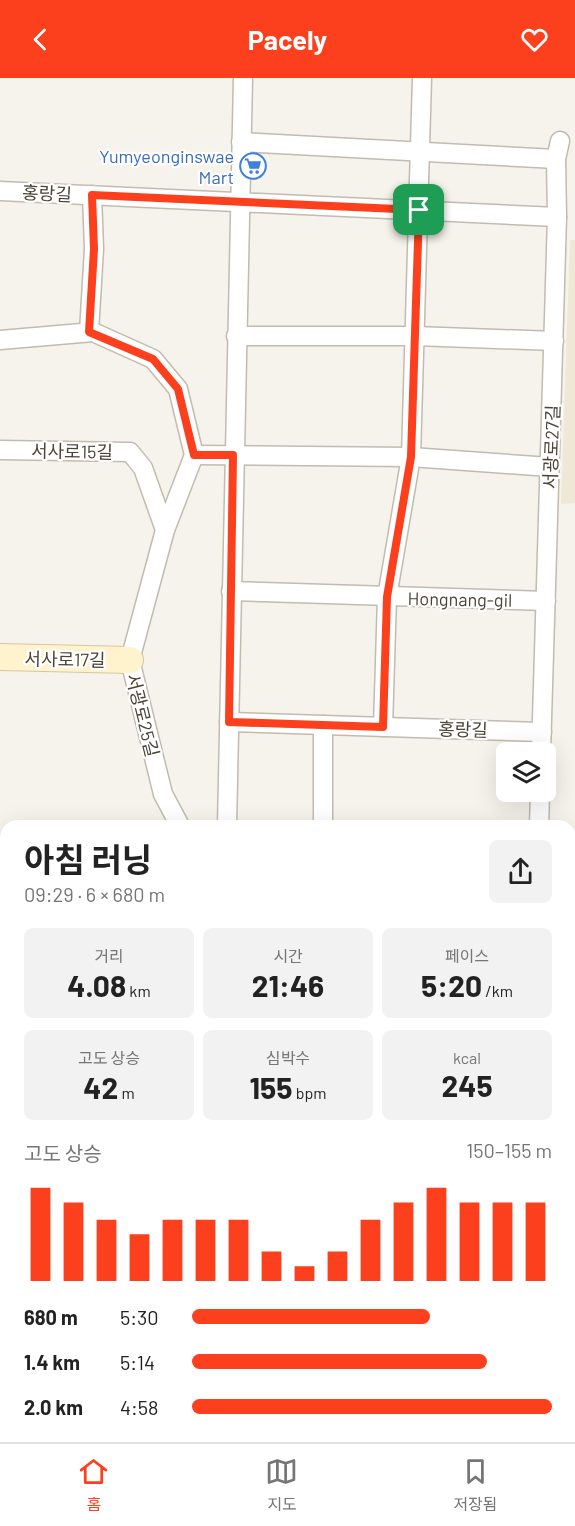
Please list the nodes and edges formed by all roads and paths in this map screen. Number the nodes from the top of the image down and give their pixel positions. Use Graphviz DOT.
graph roads {
  1 [pos="243,78"];
  2 [pos="422,78"];
  3 [pos="241,142"];
  4 [pos="421,152"];
  5 [pos="0,191"];
  6 [pos="92,195"];
  7 [pos="238,202"];
  8 [pos="419,210"];
  9 [pos="557,217"];
  10 [pos="89,332"];
  11 [pos="236,336"];
  12 [pos="415,336"];
  13 [pos="0,340"];
  14 [pos="554,341"];
  15 [pos="0,450"];
  16 [pos="194,455"];
  17 [pos="233,455"];
  18 [pos="411,457"];
  19 [pos="550,467"];
  20 [pos="165,530"];
  21 [pos="231,591"];
  22 [pos="387,597"];
  23 [pos="546,601"];
  24 [pos="0,657"];
  25 [pos="130,660"];
  26 [pos="229,722"];
  27 [pos="322,725"];
  28 [pos="383,727"];
  29 [pos="542,732"];
  30 [pos="542,742"];
  31 [pos="540,802"];
  32 [pos="177,820"];
  33 [pos="227,820"];
  34 [pos="323,820"];
  35 [pos="539,820"];
  1 -- 3 [label="street"];
  2 -- 4 [label="street"];
  3 -- 4 [label="street"];
  3 -- 7 [label="street"];
  4 -- 8 [label="street"];
  4 -- 9 [label="street, 서광로27길"];
  5 -- 6 [label="street, 홍랑길"];
  6 -- 7 [label="street, 홍랑길"];
  6 -- 10 [label="street"];
  7 -- 8 [label="street, 홍랑길"];
  7 -- 11 [label="street"];
  8 -- 9 [label="street, 홍랑길"];
  8 -- 12 [label="street"];
  9 -- 14 [label="street, 서광로27길"];
  10 -- 13 [label="street"];
  10 -- 16 [label="street"];
  11 -- 12 [label="street"];
  11 -- 17 [label="street"];
  12 -- 14 [label="street"];
  12 -- 18 [label="street"];
  14 -- 19 [label="street, 서광로27길"];
  15 -- 20 [label="street, 서사로15길"];
  16 -- 17 [label="street"];
  16 -- 20 [label="street, 서광로25길"];
  17 -- 18 [label="street"];
  17 -- 21 [label="street"];
  18 -- 19 [label="street"];
  18 -- 22 [label="street"];
  19 -- 23 [label="street, 서광로27길"];
  20 -- 25 [label="street, 서광로25길"];
  21 -- 22 [label="street, Hongnang-gil"];
  21 -- 26 [label="street"];
  22 -- 23 [label="street, Hongnang-gil"];
  22 -- 28 [label="street"];
  23 -- 29 [label="street, 서광로27길"];
  24 -- 25 [label="street, 서사로17길"];
  25 -- 32 [label="street, 서광로25길"];
  26 -- 27 [label="street, 홍랑길"];
  26 -- 33 [label="street"];
  27 -- 28 [label="street, 홍랑길"];
  27 -- 34 [label="street"];
  28 -- 29 [label="street, 홍랑길"];
  29 -- 30 [label="street, 서광로27길"];
  31 -- 35 [label="street"];
}
